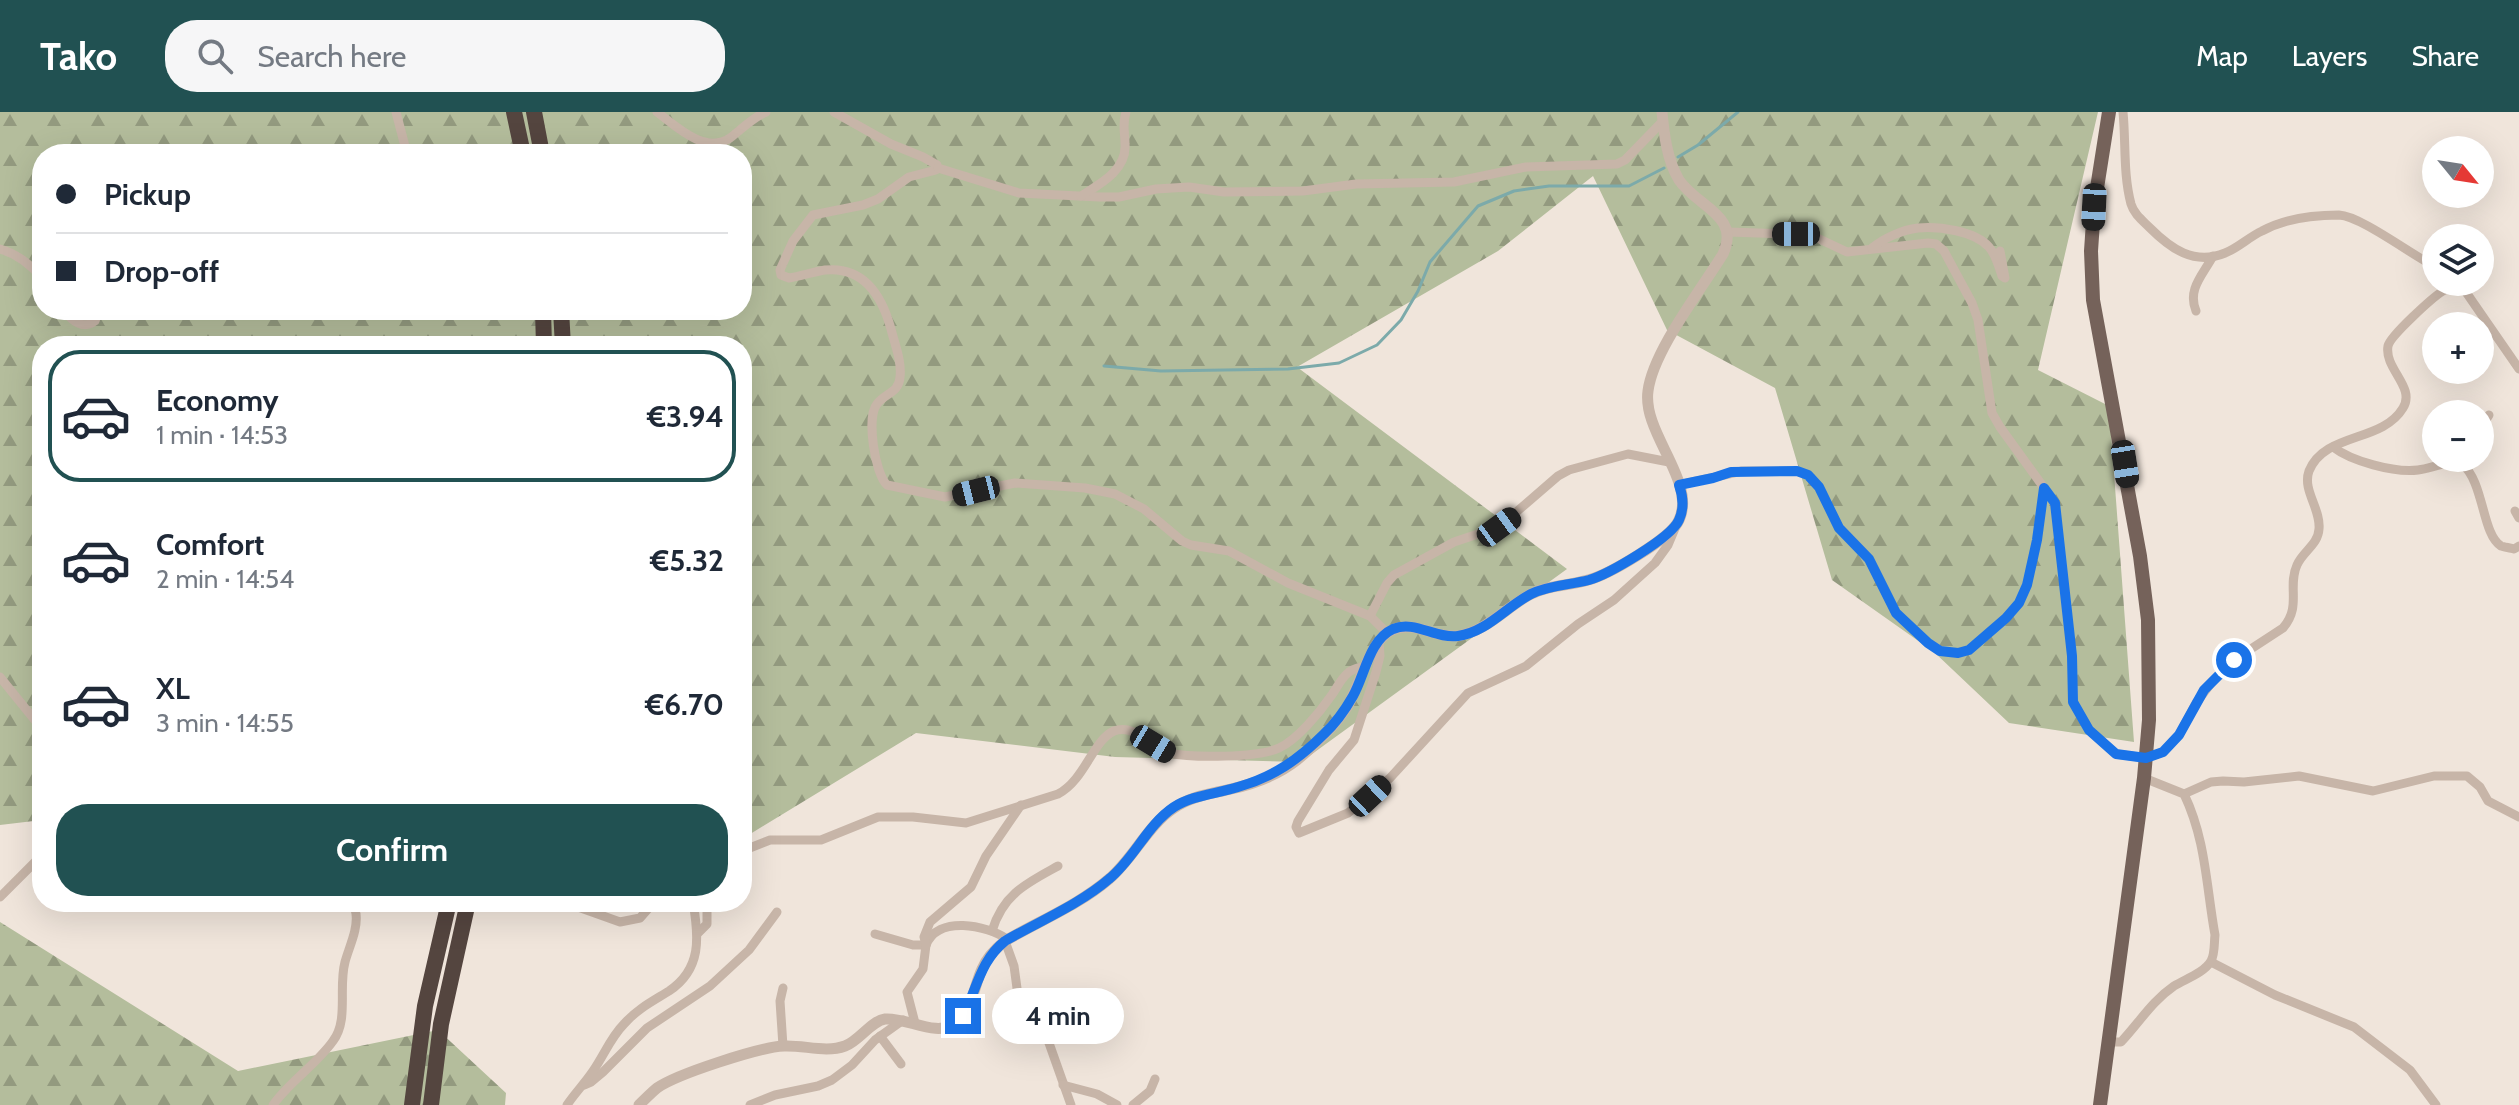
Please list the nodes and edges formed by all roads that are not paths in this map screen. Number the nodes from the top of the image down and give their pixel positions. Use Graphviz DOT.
graph roads {
  1 [pos="396,112"];
  2 [pos="514,112"];
  3 [pos="534,112"];
  4 [pos="657,112"];
  5 [pos="766,112"];
  6 [pos="834,112"];
  7 [pos="1126,112"];
  8 [pos="2109,112"];
  9 [pos="2123,112"];
  10 [pos="1662,116"];
  11 [pos="404,144"];
  12 [pos="521,144"];
  13 [pos="540,144"];
  14 [pos="938,168"];
  15 [pos="1081,196"];
  16 [pos="1729,232"];
  17 [pos="1871,248"];
  18 [pos="0,249"];
  19 [pos="2000,251"];
  20 [pos="2213,256"];
  21 [pos="2422,259"];
  22 [pos="32,268"];
  23 [pos="2437,296"];
  24 [pos="2468,296"];
  25 [pos="2196,311"];
  26 [pos="72,320"];
  27 [pos="95,320"];
  28 [pos="2519,369"];
  29 [pos="2333,447"];
  30 [pos="1669,462"];
  31 [pos="2422,469"];
  32 [pos="2469,472"];
  33 [pos="1679,485"];
  34 [pos="2044,488"];
  35 [pos="1676,526"];
  36 [pos="2519,546"];
  37 [pos="1370,616"];
  38 [pos="1383,637"];
  39 [pos="1366,666"];
  40 [pos="0,677"];
  41 [pos="32,717"];
  42 [pos="2146,758"];
  43 [pos="2144,778"];
  44 [pos="2184,794"];
  45 [pos="1021,805"];
  46 [pos="2519,817"];
  47 [pos="752,847"];
  48 [pos="32,865"];
  49 [pos="1058,866"];
  50 [pos="0,897"];
  51 [pos="355,912"];
  52 [pos="447,912"];
  53 [pos="466,912"];
  54 [pos="592,912"];
  55 [pos="645,912"];
  56 [pos="695,912"];
  57 [pos="707,912"];
  58 [pos="777,912"];
  59 [pos="992,931"];
  60 [pos="698,933"];
  61 [pos="875,934"];
  62 [pos="1006,940"];
  63 [pos="926,945"];
  64 [pos="2211,962"];
  65 [pos="783,988"];
  66 [pos="909,1021"];
  67 [pos="880,1036"];
  68 [pos="2109,1042"];
  69 [pos="783,1046"];
  70 [pos="901,1064"];
  71 [pos="1155,1079"];
  72 [pos="584,1085"];
  73 [pos="1063,1085"];
  74 [pos="273,1105"];
  75 [pos="412,1105"];
  76 [pos="431,1105"];
  77 [pos="567,1105"];
  78 [pos="639,1105"];
  79 [pos="750,1105"];
  80 [pos="1071,1105"];
  81 [pos="1117,1105"];
  82 [pos="1133,1105"];
  83 [pos="2100,1105"];
  84 [pos="2436,1105"];
  1 -- 11 [label="street"];
  2 -- 12 [label="highway"];
  3 -- 13 [label="highway"];
  4 -- 5 [label="street"];
  6 -- 14 [label="street"];
  7 -- 15 [label="street"];
  8 -- 42 [label="main road"];
  9 -- 20 [label="street"];
  10 -- 15 [label="street"];
  10 -- 16 [label="street"];
  14 -- 15 [label="street"];
  14 -- 37 [label="street"];
  16 -- 17 [label="street"];
  16 -- 30 [label="street"];
  17 -- 19 [label="street"];
  17 -- 34 [label="street"];
  18 -- 22 [label="street"];
  20 -- 21 [label="street"];
  20 -- 25 [label="street"];
  23 -- 29 [label="street"];
  24 -- 28 [label="street"];
  26 -- 27 [label="street"];
  29 -- 31 [label="street"];
  29 -- 42 [label="street"];
  30 -- 33 [label="street"];
  30 -- 37 [label="street"];
  32 -- 36 [label="street"];
  33 -- 34 [label="street"];
  33 -- 35 [label="street"];
  34 -- 42 [label="street"];
  35 -- 38 [label="street"];
  35 -- 38 [label="street"];
  37 -- 38 [label="street"];
  38 -- 39 [label="street"];
  39 -- 45 [label="street"];
  39 -- 62 [label="street"];
  40 -- 41 [label="street"];
  42 -- 43 [label="main road"];
  43 -- 44 [label="street"];
  43 -- 68 [label="main road"];
  44 -- 46 [label="street"];
  44 -- 64 [label="street"];
  45 -- 47 [label="street"];
  45 -- 63 [label="street"];
  48 -- 50 [label="street"];
  49 -- 59 [label="street"];
  51 -- 74 [label="street"];
  52 -- 75 [label="highway"];
  53 -- 76 [label="highway"];
  54 -- 55 [label="street"];
  56 -- 60 [label="street"];
  57 -- 60 [label="street"];
  58 -- 72 [label="street"];
  59 -- 62 [label="street"];
  59 -- 63 [label="street"];
  60 -- 72 [label="street"];
  61 -- 63 [label="street"];
  62 -- 66 [label="street"];
  62 -- 73 [label="street"];
  63 -- 66 [label="street"];
  64 -- 68 [label="street"];
  64 -- 84 [label="street"];
  65 -- 69 [label="street"];
  66 -- 67 [label="street"];
  66 -- 69 [label="street"];
  67 -- 70 [label="street"];
  67 -- 79 [label="street"];
  68 -- 83 [label="main road"];
  69 -- 78 [label="street"];
  71 -- 82 [label="street"];
  72 -- 77 [label="street"];
  73 -- 80 [label="street"];
  73 -- 81 [label="street"];
}
